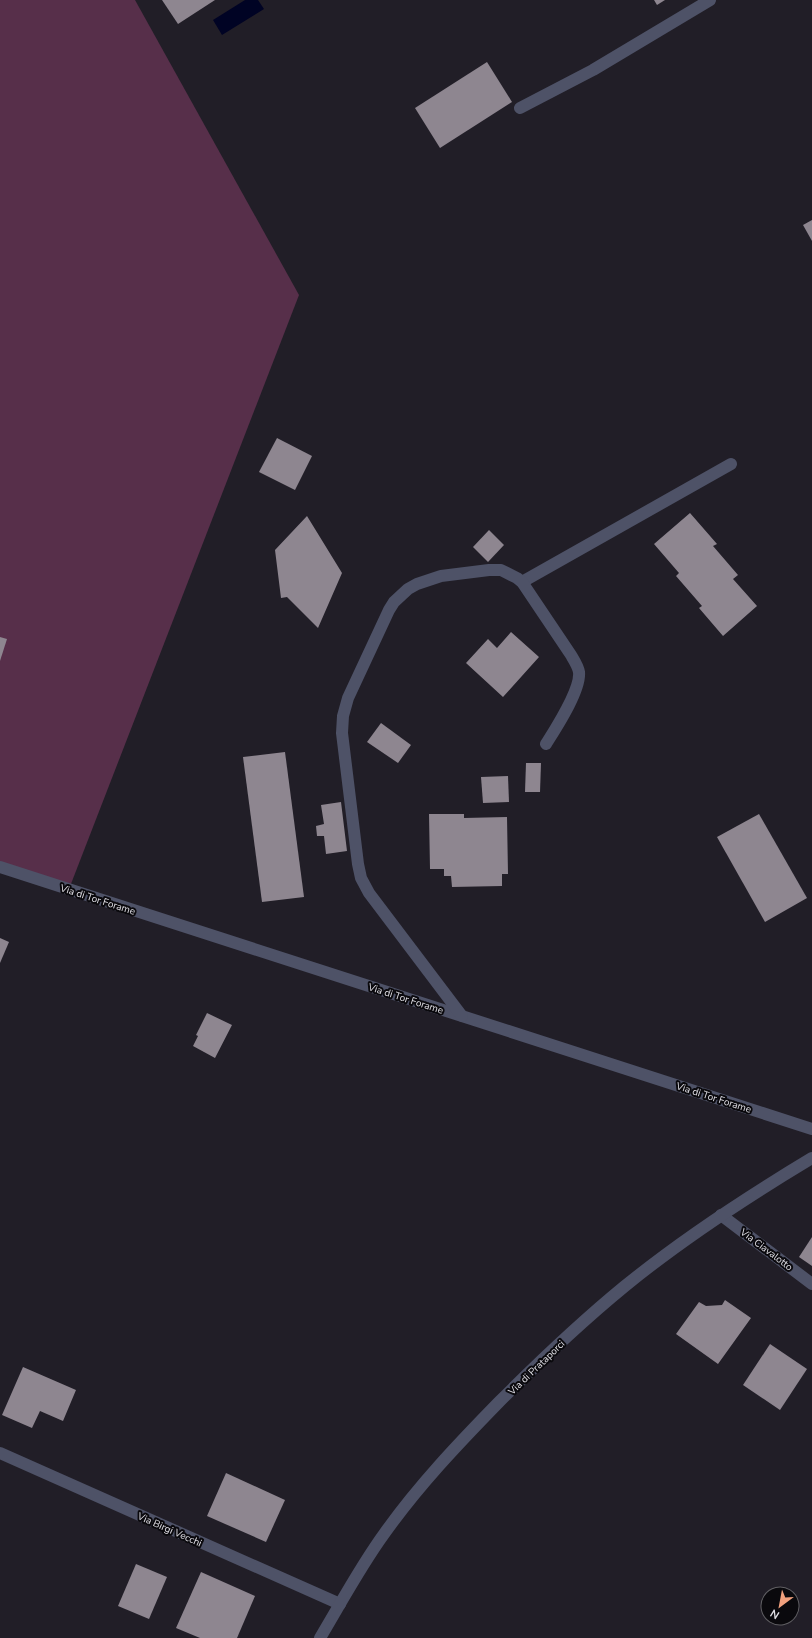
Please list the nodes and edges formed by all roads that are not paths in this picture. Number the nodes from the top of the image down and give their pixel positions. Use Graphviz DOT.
graph roads {
  1 [pos="710,0"];
  2 [pos="520,108"];
  3 [pos="731,464"];
  4 [pos="522,582"];
  5 [pos="546,744"];
  6 [pos="0,867"];
  7 [pos="462,1016"];
  8 [pos="812,1129"];
  9 [pos="812,1158"];
  10 [pos="721,1215"];
  11 [pos="812,1284"];
  12 [pos="0,1453"];
  13 [pos="340,1604"];
  14 [pos="320,1638"];
  1 -- 2 [label="street"];
  3 -- 4 [label="street"];
  4 -- 5 [label="street"];
  4 -- 7 [label="street"];
  6 -- 7 [label="street, Via di Tor Forame"];
  7 -- 8 [label="street, Via di Tor Forame"];
  9 -- 10 [label="street, Via di Prataporci"];
  10 -- 11 [label="street, Via Ciavalotto"];
  10 -- 13 [label="street, Via di Prataporci"];
  12 -- 13 [label="street, Via Birgi Vecchi"];
  13 -- 14 [label="street, Via di Prataporci"];
}
